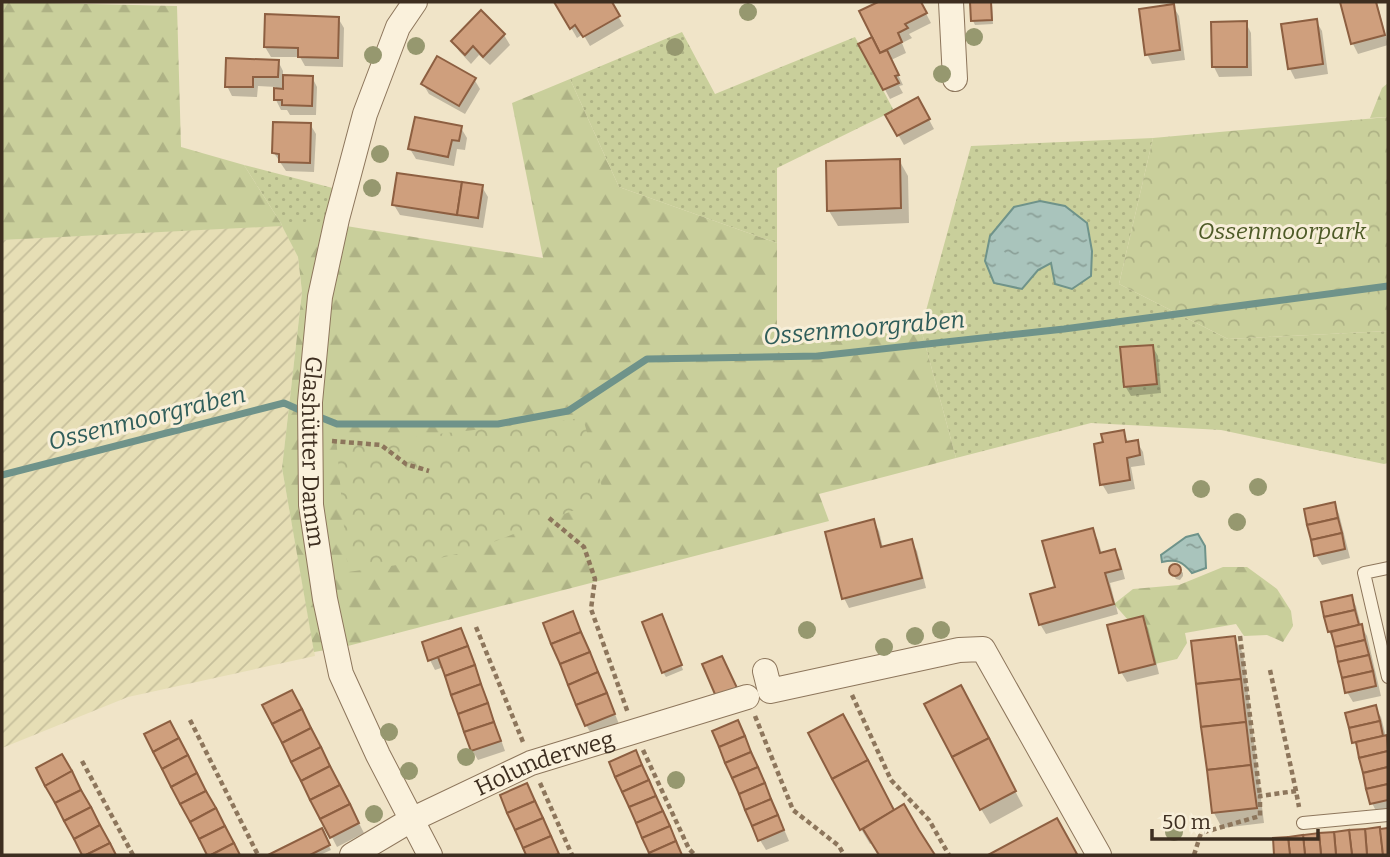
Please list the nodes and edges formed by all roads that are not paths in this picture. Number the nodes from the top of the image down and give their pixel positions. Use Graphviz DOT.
graph roads {
  1 [pos="415,2"];
  2 [pos="951,2"];
  3 [pos="955,79"];
  4 [pos="1388,568"];
  5 [pos="765,671"];
  6 [pos="1388,677"];
  7 [pos="747,697"];
  8 [pos="1388,815"];
  9 [pos="411,820"];
  10 [pos="1303,823"];
  11 [pos="352,855"];
  12 [pos="430,855"];
  13 [pos="1099,855"];
  1 -- 9 [label="street, Glashütter Damm"];
  2 -- 3 [label="street"];
  4 -- 6 [label="lane"];
  5 -- 13 [label="street"];
  7 -- 9 [label="street, Holunderweg"];
  8 -- 10 [label="lane"];
  9 -- 11 [label="street, Holunderweg"];
  9 -- 12 [label="street, Glashütter Damm"];
}
